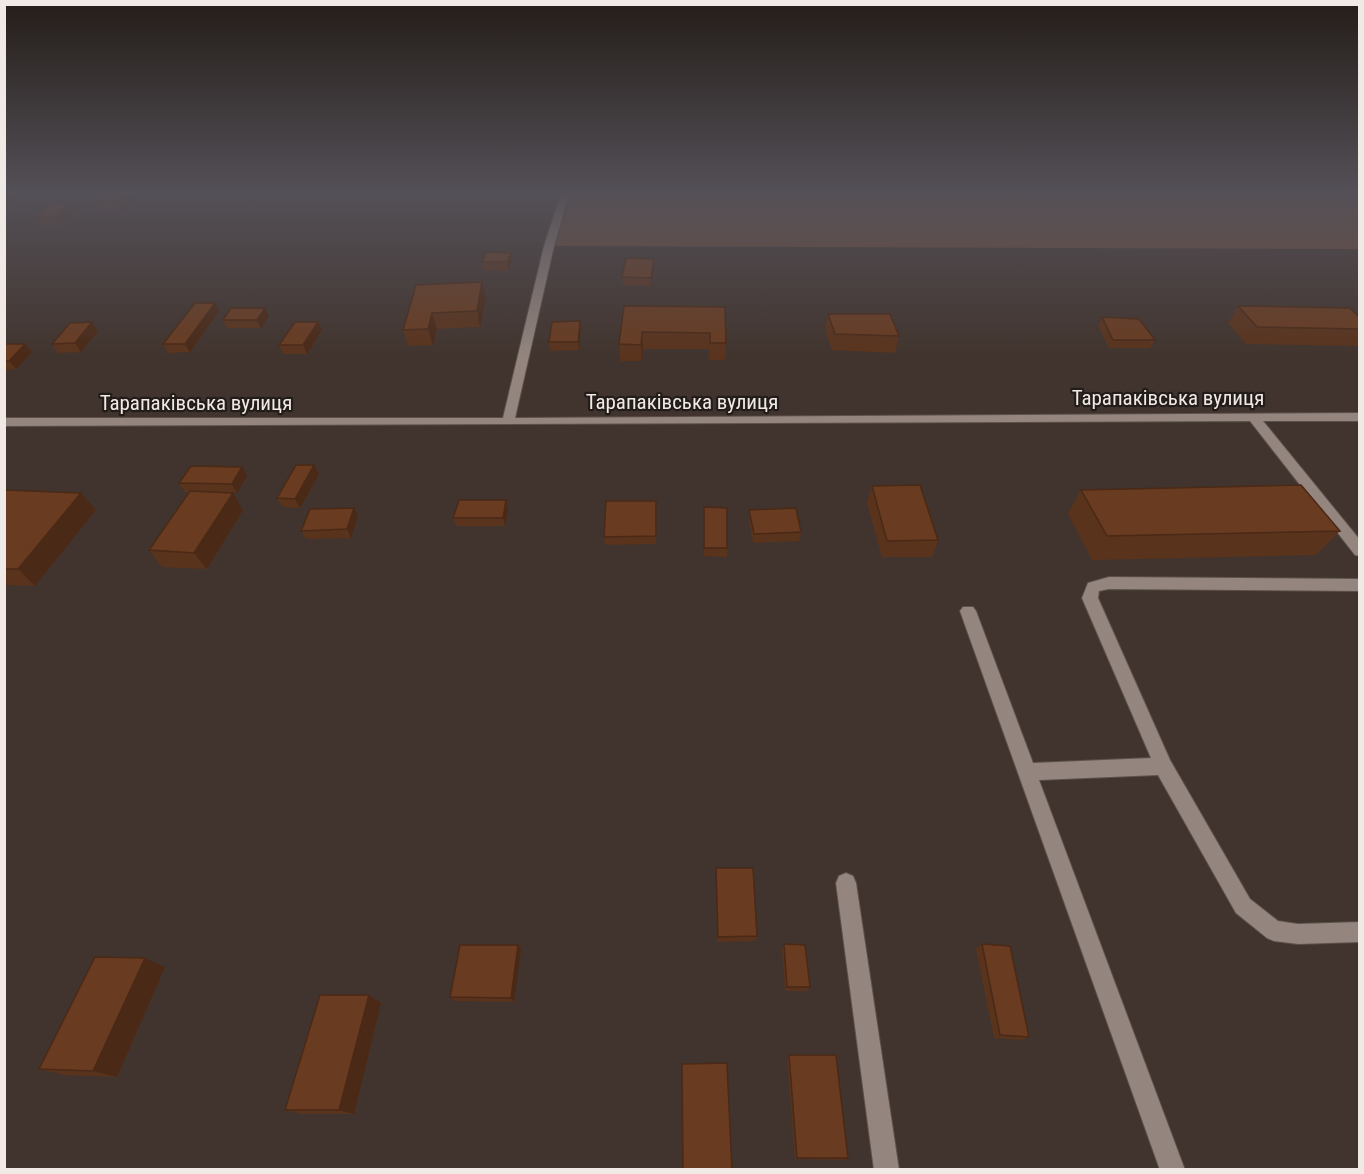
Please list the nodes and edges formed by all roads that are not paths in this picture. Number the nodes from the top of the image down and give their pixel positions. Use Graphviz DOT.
graph roads {
  1 [pos="548,249"];
  2 [pos="1253,417"];
  3 [pos="1359,417"];
  4 [pos="4,422"];
  5 [pos="507,422"];
  6 [pos="1359,551"];
  7 [pos="1359,585"];
  8 [pos="968,611"];
  9 [pos="1163,766"];
  10 [pos="1028,772"];
  11 [pos="846,883"];
  12 [pos="1359,932"];
  13 [pos="887,1170"];
  14 [pos="1173,1170"];
  1 -- 5 [label="street"];
  2 -- 3 [label="street, Тарапаківська вулиця"];
  2 -- 5 [label="street, Тарапаківська вулиця"];
  2 -- 6 [label="street"];
  4 -- 5 [label="street, Тарапаківська вулиця"];
  7 -- 9 [label="street"];
  8 -- 10 [label="street"];
  9 -- 10 [label="street"];
  9 -- 12 [label="street"];
  10 -- 14 [label="street"];
  11 -- 13 [label="street"];
}
